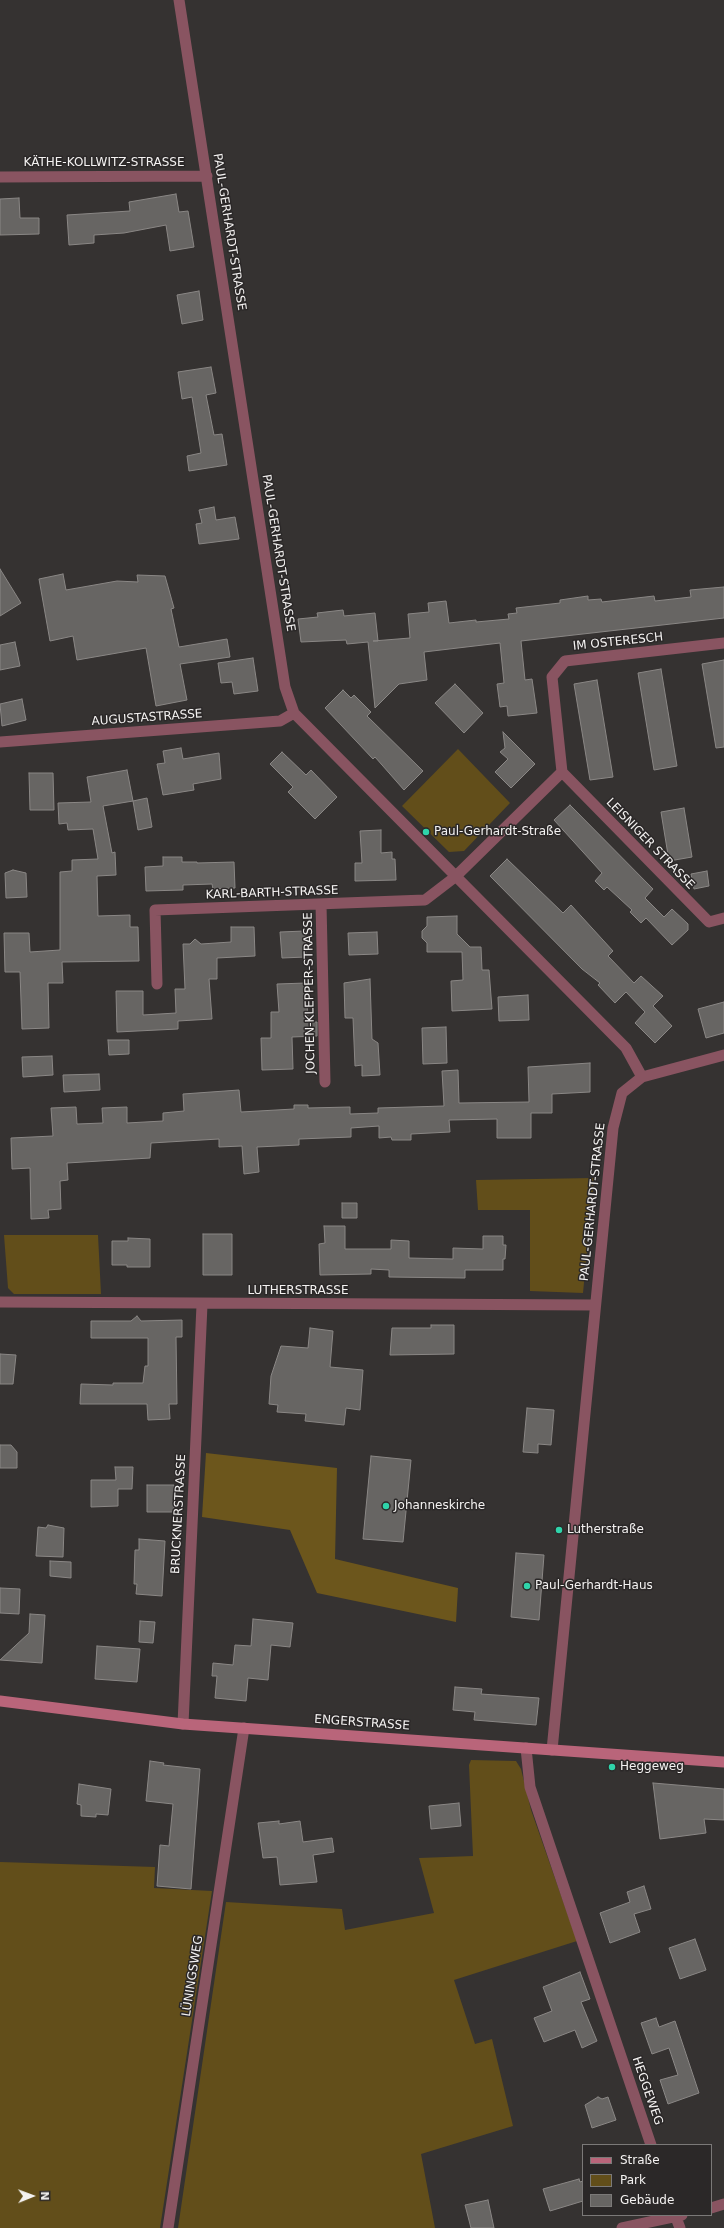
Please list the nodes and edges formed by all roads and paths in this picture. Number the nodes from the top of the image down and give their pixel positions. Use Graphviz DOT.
graph roads {
  1 [pos="179,0"];
  2 [pos="207,176"];
  3 [pos="0,177"];
  4 [pos="724,643"];
  5 [pos="294,713"];
  6 [pos="0,742"];
  7 [pos="562,772"];
  8 [pos="455,877"];
  9 [pos="321,904"];
  10 [pos="724,918"];
  11 [pos="158,984"];
  12 [pos="724,1055"];
  13 [pos="642,1077"];
  14 [pos="325,1082"];
  15 [pos="0,1302"];
  16 [pos="202,1305"];
  17 [pos="595,1305"];
  18 [pos="0,1701"];
  19 [pos="183,1724"];
  20 [pos="244,1728"];
  21 [pos="526,1748"];
  22 [pos="552,1750"];
  23 [pos="724,1762"];
  24 [pos="651,2144"];
  25 [pos="724,2204"];
  26 [pos="712,2208"];
  27 [pos="678,2216"];
  28 [pos="168,2228"];
  29 [pos="622,2228"];
  30 [pos="680,2228"];
  1 -- 2 [label="street, PAUL-GERHARDT-STRASSE"];
  2 -- 3 [label="street, KÄTHE-KOLLWITZ-STRASSE"];
  2 -- 5 [label="street, PAUL-GERHARDT-STRASSE"];
  4 -- 7 [label="street, IM OSTERESCH"];
  5 -- 6 [label="street, AUGUSTASTRASSE"];
  5 -- 8 [label="street, PAUL-GERHARDT-STRASSE"];
  7 -- 8 [label="street"];
  7 -- 10 [label="street, LEISNIGER STRASSE"];
  8 -- 9 [label="street, KARL-BARTH-STRASSE"];
  8 -- 13 [label="street, PAUL-GERHARDT-STRASSE"];
  9 -- 11 [label="street, KARL-BARTH-STRASSE"];
  9 -- 14 [label="street, JOCHEN-KLEPPER-STRASSE"];
  12 -- 13 [label="street"];
  13 -- 17 [label="street, PAUL-GERHARDT-STRASSE"];
  15 -- 16 [label="street, LUTHERSTRASSE"];
  16 -- 17 [label="street, LUTHERSTRASSE"];
  16 -- 19 [label="street, BRUCKNERSTRASSE"];
  17 -- 22 [label="street, PAUL-GERHARDT-STRASSE"];
  18 -- 19 [label="main road, ENGERSTRASSE"];
  19 -- 20 [label="main road, ENGERSTRASSE"];
  20 -- 21 [label="main road, ENGERSTRASSE"];
  20 -- 28 [label="street, LÜNINGSWEG"];
  21 -- 22 [label="main road, ENGERSTRASSE"];
  21 -- 24 [label="street, HEGGEWEG"];
  22 -- 23 [label="main road, ENGERSTRASSE"];
  25 -- 26 [label="street"];
  27 -- 29 [label="street"];
  27 -- 30 [label="street"];
}
